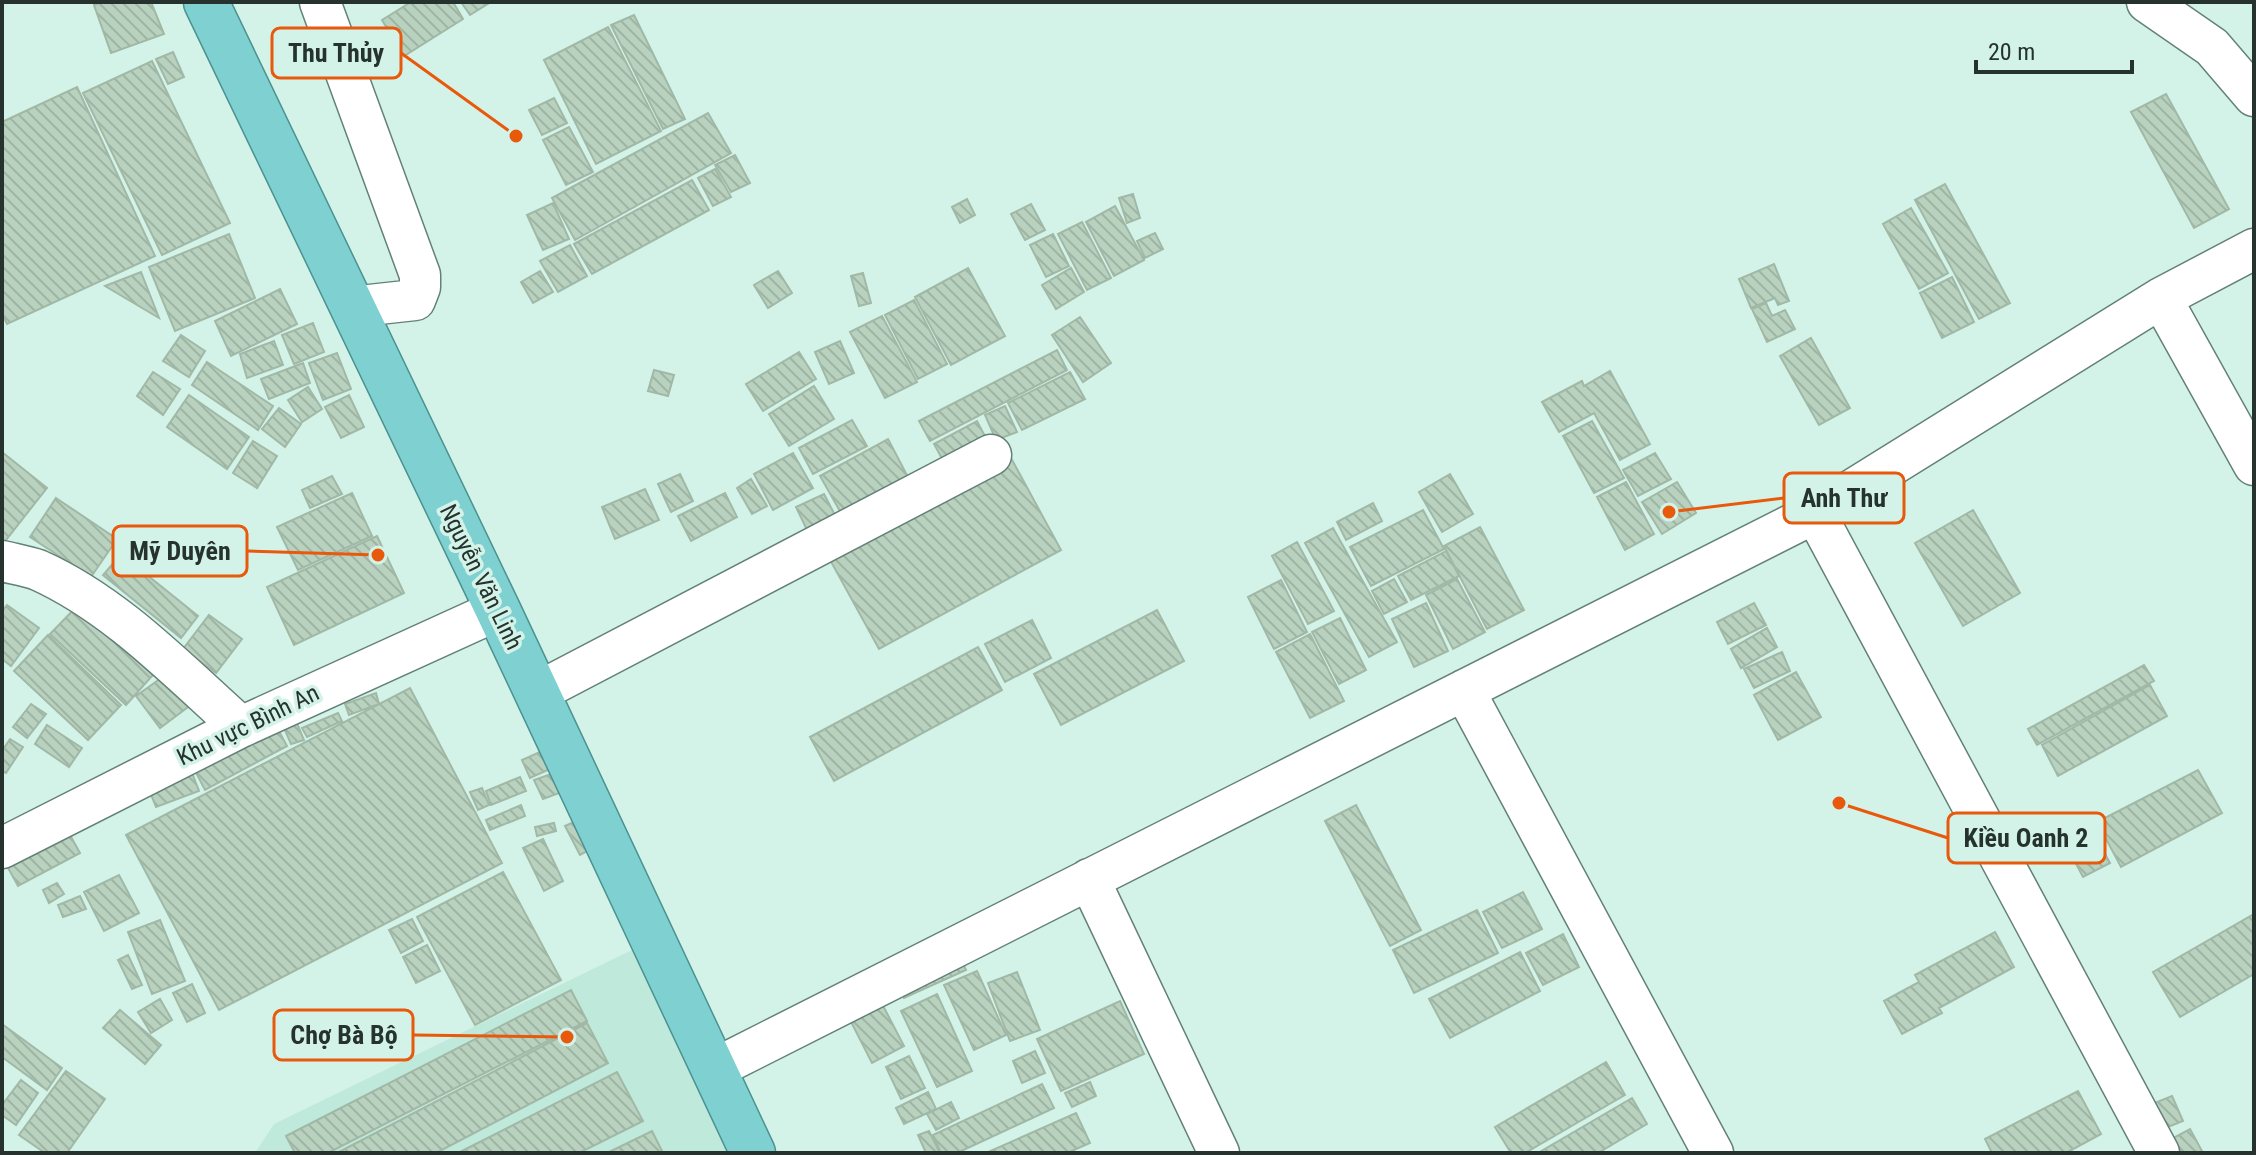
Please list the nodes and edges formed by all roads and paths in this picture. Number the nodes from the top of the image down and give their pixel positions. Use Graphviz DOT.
graph roads {
  1 [pos="206,2"];
  2 [pos="320,2"];
  3 [pos="2147,2"];
  4 [pos="2254,96"];
  5 [pos="2254,249"];
  6 [pos="2161,298"];
  7 [pos="351,307"];
  8 [pos="991,455"];
  9 [pos="2254,465"];
  10 [pos="1815,513"];
  11 [pos="2,561"];
  12 [pos="498,610"];
  13 [pos="1464,690"];
  14 [pos="536,693"];
  15 [pos="241,727"];
  16 [pos="2,848"];
  17 [pos="1089,879"];
  18 [pos="714,1069"];
  19 [pos="753,1153"];
  20 [pos="1219,1153"];
  21 [pos="1713,1153"];
  22 [pos="2159,1153"];
  1 -- 7 [label="highway, Nguyễn Văn Linh"];
  2 -- 7 [label="street"];
  3 -- 4 [label="street"];
  5 -- 6 [label="street"];
  6 -- 9 [label="street"];
  6 -- 10 [label="street"];
  7 -- 12 [label="highway, Nguyễn Văn Linh"];
  8 -- 14 [label="street"];
  10 -- 13 [label="street"];
  10 -- 22 [label="street"];
  11 -- 15 [label="street"];
  12 -- 14 [label="highway, Nguyễn Văn Linh"];
  12 -- 15 [label="street, Khu vực Bình An"];
  13 -- 17 [label="street"];
  13 -- 21 [label="street"];
  14 -- 18 [label="highway, Nguyễn Văn Linh"];
  15 -- 16 [label="street, Khu vực Bình An"];
  17 -- 18 [label="street"];
  17 -- 20 [label="street"];
  18 -- 19 [label="highway, Nguyễn Văn Linh"];
}
